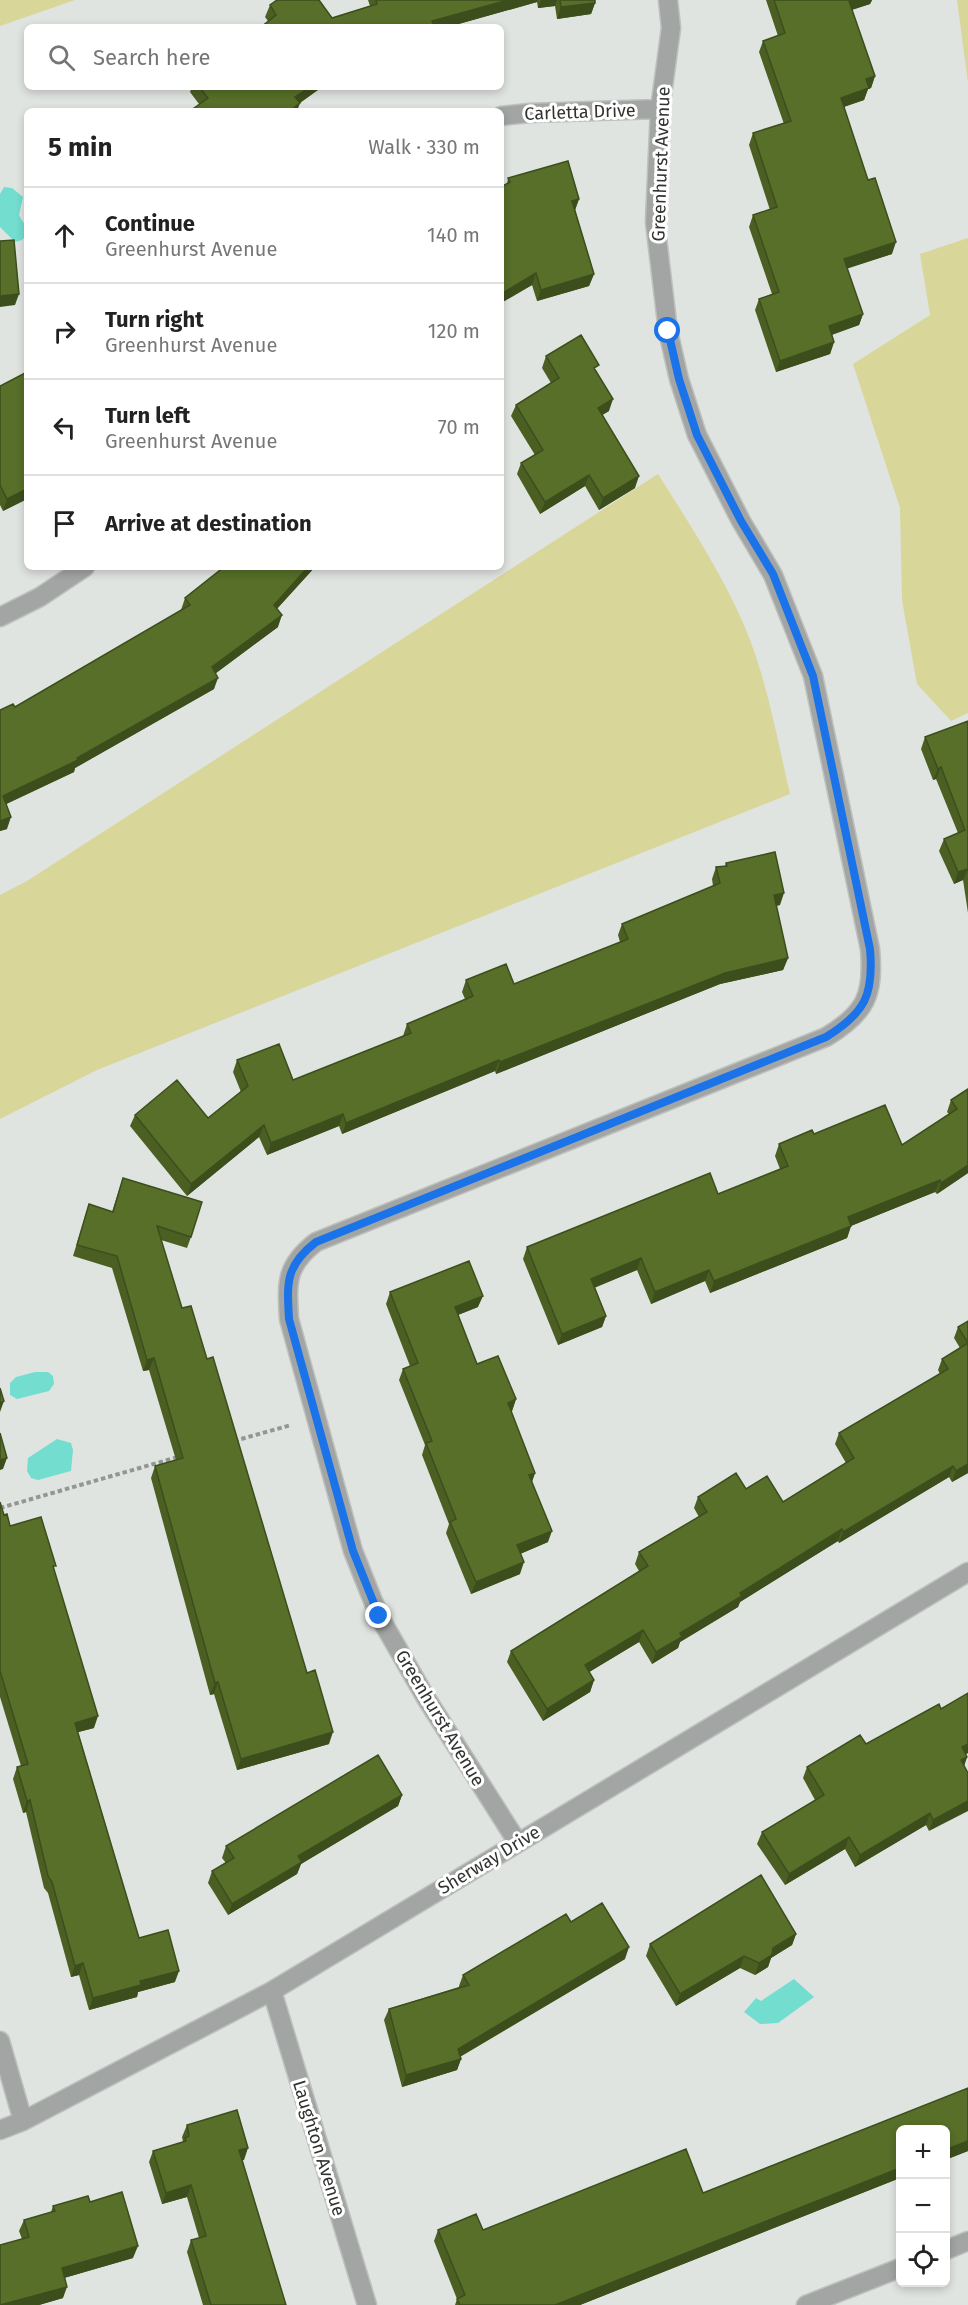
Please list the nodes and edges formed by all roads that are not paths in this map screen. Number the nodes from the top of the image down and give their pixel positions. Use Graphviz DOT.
graph roads {
  1 [pos="668,0"];
  2 [pos="660,109"];
  3 [pos="504,116"];
  4 [pos="80,570"];
  5 [pos="0,617"];
  6 [pos="968,1572"];
  7 [pos="518,1842"];
  8 [pos="272,1990"];
  9 [pos="0,2041"];
  10 [pos="24,2121"];
  11 [pos="0,2130"];
  12 [pos="968,2241"];
  13 [pos="950,2248"];
  14 [pos="896,2270"];
  15 [pos="367,2305"];
  16 [pos="806,2305"];
  1 -- 2 [label="street, Greenhurst Avenue"];
  2 -- 3 [label="street, Carletta Drive"];
  2 -- 7 [label="street, Greenhurst Avenue"];
  4 -- 5 [label="street"];
  6 -- 7 [label="street, Sherway Drive"];
  7 -- 8 [label="street, Sherway Drive"];
  8 -- 10 [label="street, Sherway Drive"];
  8 -- 15 [label="street, Laughton Avenue"];
  9 -- 10 [label="street"];
  10 -- 11 [label="street, Sherway Drive"];
  12 -- 13 [label="street"];
  14 -- 16 [label="street"];
}
